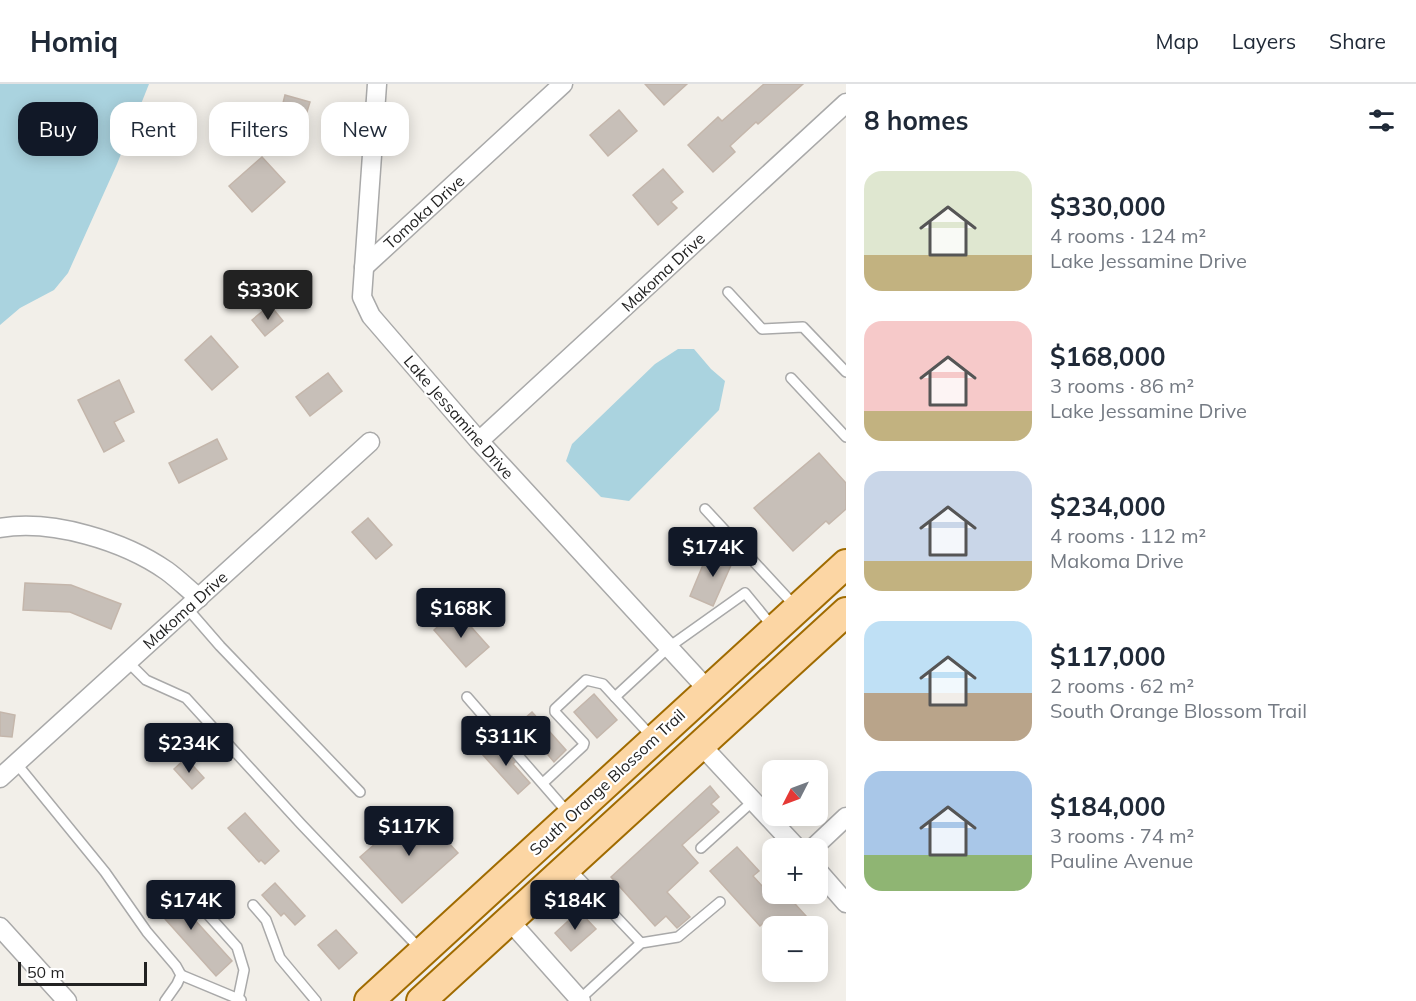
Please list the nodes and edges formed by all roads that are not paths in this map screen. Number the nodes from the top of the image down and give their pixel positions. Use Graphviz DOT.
graph roads {
  1 [pos="377,84"];
  2 [pos="563,84"];
  3 [pos="846,103"];
  4 [pos="364,267"];
  5 [pos="728,292"];
  6 [pos="846,372"];
  7 [pos="791,378"];
  8 [pos="846,438"];
  9 [pos="369,441"];
  10 [pos="479,441"];
  11 [pos="705,509"];
  12 [pos="0,528"];
  13 [pos="846,564"];
  14 [pos="193,603"];
  15 [pos="797,608"];
  16 [pos="845,616"];
  17 [pos="774,629"];
  18 [pos="669,647"];
  19 [pos="128,662"];
  20 [pos="708,690"];
  21 [pos="467,697"];
  22 [pos="615,697"];
  23 [pos="654,739"];
  24 [pos="701,745"];
  25 [pos="16,763"];
  26 [pos="0,778"];
  27 [pos="543,783"];
  28 [pos="360,792"];
  29 [pos="753,801"];
  30 [pos="570,816"];
  31 [pos="846,817"];
  32 [pos="788,838"];
  33 [pos="824,838"];
  34 [pos="701,848"];
  35 [pos="525,857"];
  36 [pos="568,866"];
  37 [pos="828,882"];
  38 [pos="720,902"];
  39 [pos="846,903"];
  40 [pos="253,905"];
  41 [pos="203,909"];
  42 [pos="460,917"];
  43 [pos="509,920"];
  44 [pos="0,927"];
  45 [pos="641,943"];
  46 [pos="423,952"];
  47 [pos="181,975"];
  48 [pos="448,976"];
  49 [pos="241,1000"];
  50 [pos="580,1000"];
  51 [pos="67,1001"];
  52 [pos="165,1001"];
  53 [pos="316,1001"];
  54 [pos="369,1001"];
  55 [pos="421,1001"];
  1 -- 4 [label="street, Lake Jessamine Drive"];
  2 -- 4 [label="street, Tomoka Drive"];
  3 -- 10 [label="street, Makoma Drive"];
  4 -- 10 [label="street, Lake Jessamine Drive"];
  5 -- 6 [label="lane"];
  7 -- 8 [label="lane"];
  9 -- 14 [label="street, Makoma Drive"];
  10 -- 18 [label="street, Lake Jessamine Drive"];
  11 -- 15 [label="lane"];
  12 -- 14 [label="street"];
  13 -- 15 [label="main road, South Orange Blossom Trail"];
  14 -- 19 [label="street, Makoma Drive"];
  14 -- 28 [label="lane"];
  15 -- 17 [label="main road, South Orange Blossom Trail"];
  16 -- 24 [label="main road"];
  17 -- 18 [label="lane"];
  17 -- 20 [label="main road, South Orange Blossom Trail"];
  18 -- 20 [label="street, Lake Jessamine Drive"];
  18 -- 22 [label="lane"];
  19 -- 25 [label="street, Makoma Drive"];
  19 -- 46 [label="lane"];
  20 -- 23 [label="main road, South Orange Blossom Trail"];
  21 -- 27 [label="lane"];
  22 -- 23 [label="lane"];
  22 -- 27 [label="lane"];
  23 -- 30 [label="main road, South Orange Blossom Trail"];
  24 -- 29 [label="street"];
  24 -- 36 [label="main road"];
  25 -- 26 [label="street, Makoma Drive"];
  25 -- 47 [label="lane"];
  27 -- 30 [label="lane"];
  29 -- 32 [label="street"];
  29 -- 34 [label="lane"];
  30 -- 35 [label="main road, South Orange Blossom Trail"];
  31 -- 33 [label="street"];
  35 -- 42 [label="main road, South Orange Blossom Trail"];
  35 -- 43 [label="main road"];
  36 -- 43 [label="main road"];
  36 -- 45 [label="lane"];
  37 -- 39 [label="street"];
  38 -- 45 [label="lane"];
  40 -- 53 [label="lane"];
  41 -- 49 [label="lane"];
  42 -- 46 [label="main road, South Orange Blossom Trail"];
  42 -- 48 [label="main road"];
  43 -- 48 [label="main road"];
  43 -- 50 [label="street"];
  44 -- 51 [label="street"];
  45 -- 50 [label="lane"];
  46 -- 54 [label="main road, South Orange Blossom Trail"];
  47 -- 49 [label="lane"];
  47 -- 52 [label="lane"];
  48 -- 55 [label="main road"];
}
